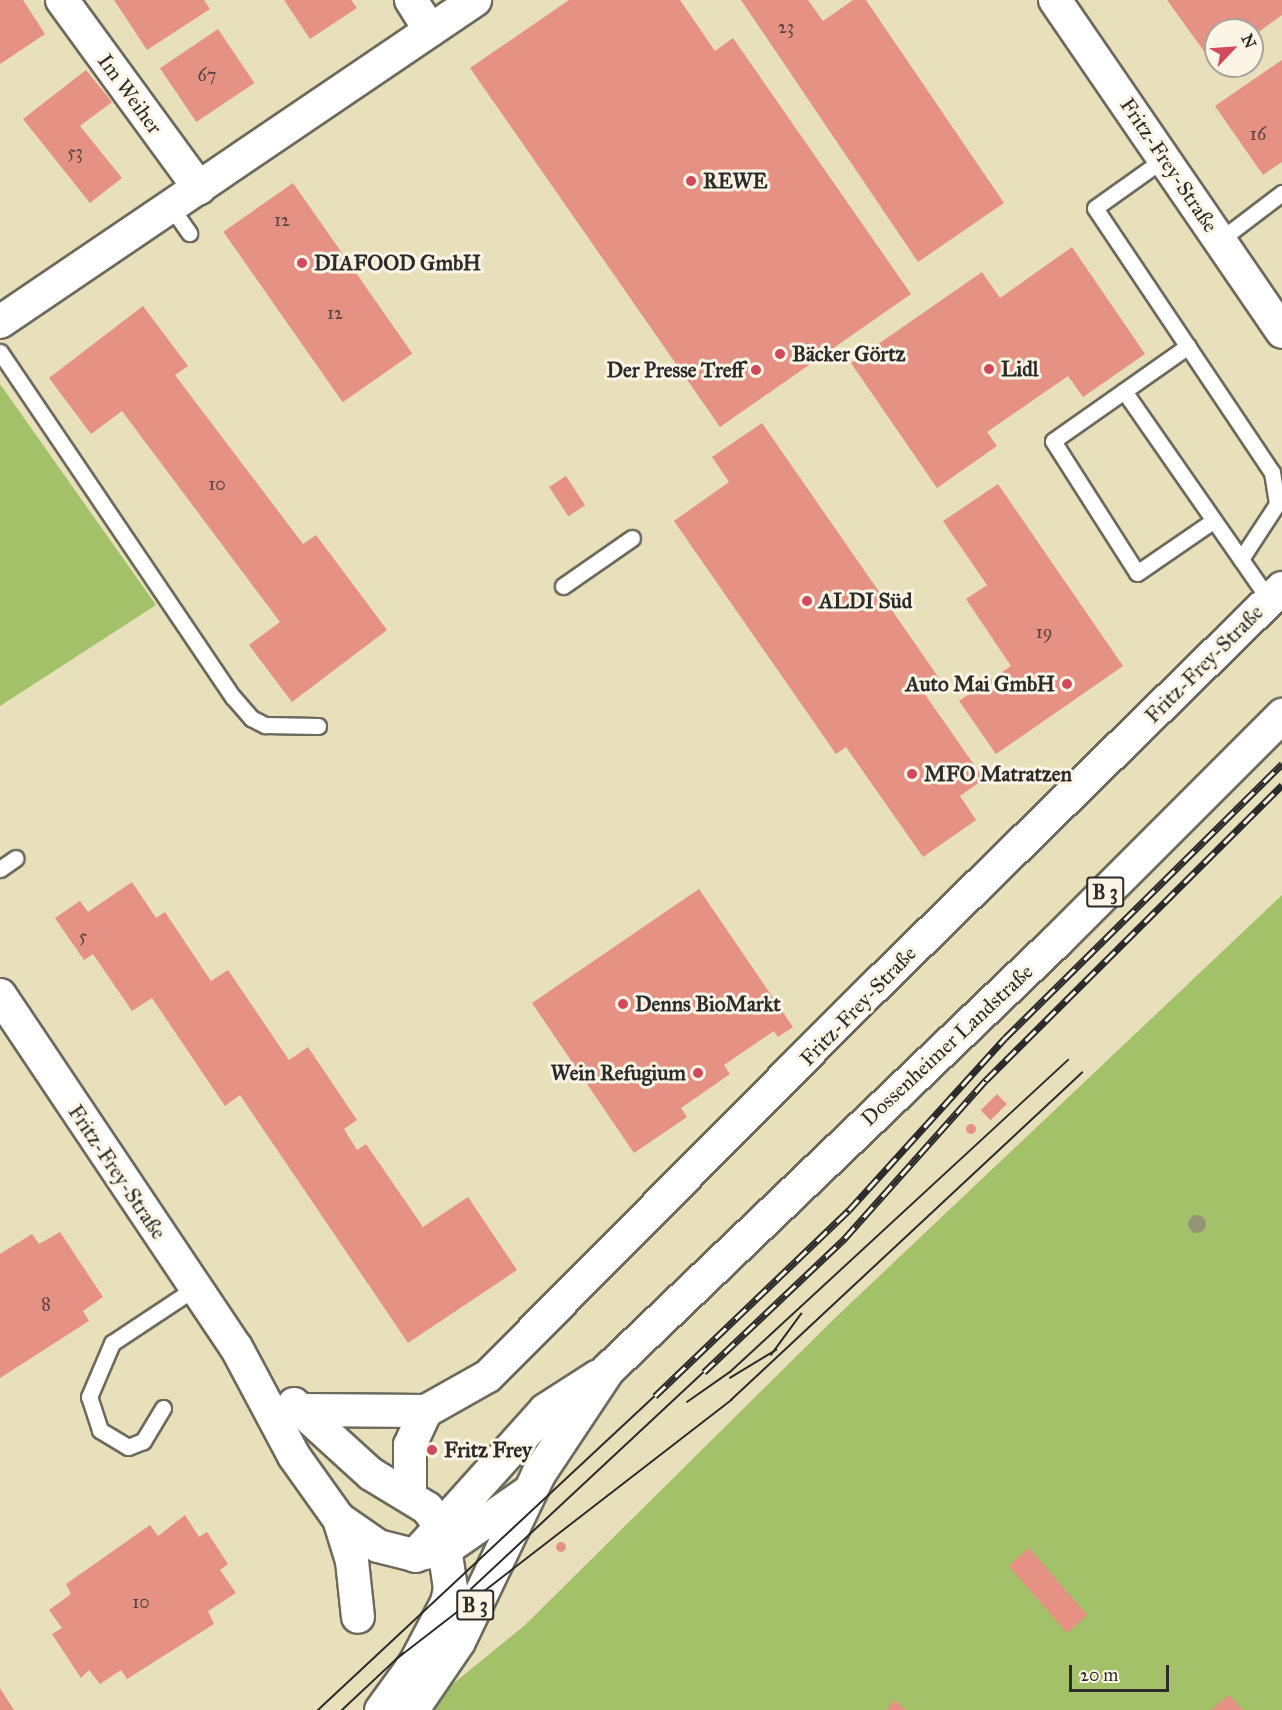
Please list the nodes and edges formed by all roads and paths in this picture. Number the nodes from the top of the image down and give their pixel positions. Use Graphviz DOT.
graph roads {
  1 [pos="62,0"];
  2 [pos="411,0"];
  3 [pos="475,0"];
  4 [pos="1055,0"];
  5 [pos="430,30"];
  6 [pos="1165,158"];
  7 [pos="199,188"];
  8 [pos="1282,193"];
  9 [pos="171,207"];
  10 [pos="189,233"];
  11 [pos="1220,240"];
  12 [pos="0,322"];
  13 [pos="1282,332"];
  14 [pos="1188,346"];
  15 [pos="0,352"];
  16 [pos="1124,391"];
  17 [pos="1214,520"];
  18 [pos="632,538"];
  19 [pos="1240,559"];
  20 [pos="563,586"];
  21 [pos="1276,594"];
  22 [pos="1282,715"];
  23 [pos="318,726"];
  24 [pos="16,858"];
  25 [pos="0,869"];
  26 [pos="0,995"];
  27 [pos="195,1288"];
  28 [pos="236,1347"];
  29 [pos="608,1370"];
  30 [pos="163,1408"];
  31 [pos="301,1410"];
  32 [pos="426,1411"];
  33 [pos="527,1493"];
  34 [pos="410,1494"];
  35 [pos="339,1519"];
  36 [pos="434,1544"];
  37 [pos="358,1617"];
  38 [pos="381,1710"];
  39 [pos="411,1710"];
  1 -- 7 [label="street, Im Weiher"];
  2 -- 5 [label="street"];
  3 -- 5 [label="street"];
  4 -- 6 [label="street, Fritz-Frey-Straße"];
  5 -- 7 [label="street"];
  6 -- 11 [label="street, Fritz-Frey-Straße"];
  6 -- 14 [label="lane"];
  7 -- 9 [label="street"];
  8 -- 11 [label="lane"];
  9 -- 10 [label="lane"];
  9 -- 12 [label="street"];
  11 -- 13 [label="street, Fritz-Frey-Straße"];
  14 -- 16 [label="lane"];
  14 -- 19 [label="lane"];
  15 -- 23 [label="lane"];
  16 -- 17 [label="lane"];
  16 -- 17 [label="lane"];
  17 -- 19 [label="lane"];
  18 -- 20 [label="lane"];
  19 -- 21 [label="lane"];
  21 -- 32 [label="street, Fritz-Frey-Straße"];
  22 -- 29 [label="main road, Dossenheimer Landstraße / B 3"];
  24 -- 25 [label="lane"];
  26 -- 27 [label="street, Fritz-Frey-Straße"];
  27 -- 28 [label="street, Fritz-Frey-Straße"];
  27 -- 30 [label="lane"];
  28 -- 31 [label="street, Fritz-Frey-Straße"];
  28 -- 35 [label="street, Fritz-Frey-Straße"];
  29 -- 33 [label="main road, Dossenheimer Landstraße / B 3"];
  29 -- 36 [label="main road, Dossenheimer Landstraße / B 3"];
  31 -- 32 [label="street, Fritz-Frey-Straße"];
  31 -- 34 [label="street, Fritz-Frey-Straße"];
  32 -- 34 [label="street"];
  33 -- 36 [label="street, Dossenheimer Landstraße"];
  33 -- 39 [label="main road, Dossenheimer Landstraße / B 3"];
  34 -- 36 [label="street, Fritz-Frey-Straße"];
  35 -- 36 [label="street, Fritz-Frey-Straße"];
  35 -- 37 [label="street, Fritz-Frey-Straße"];
  36 -- 38 [label="main road, B 3"];
}
